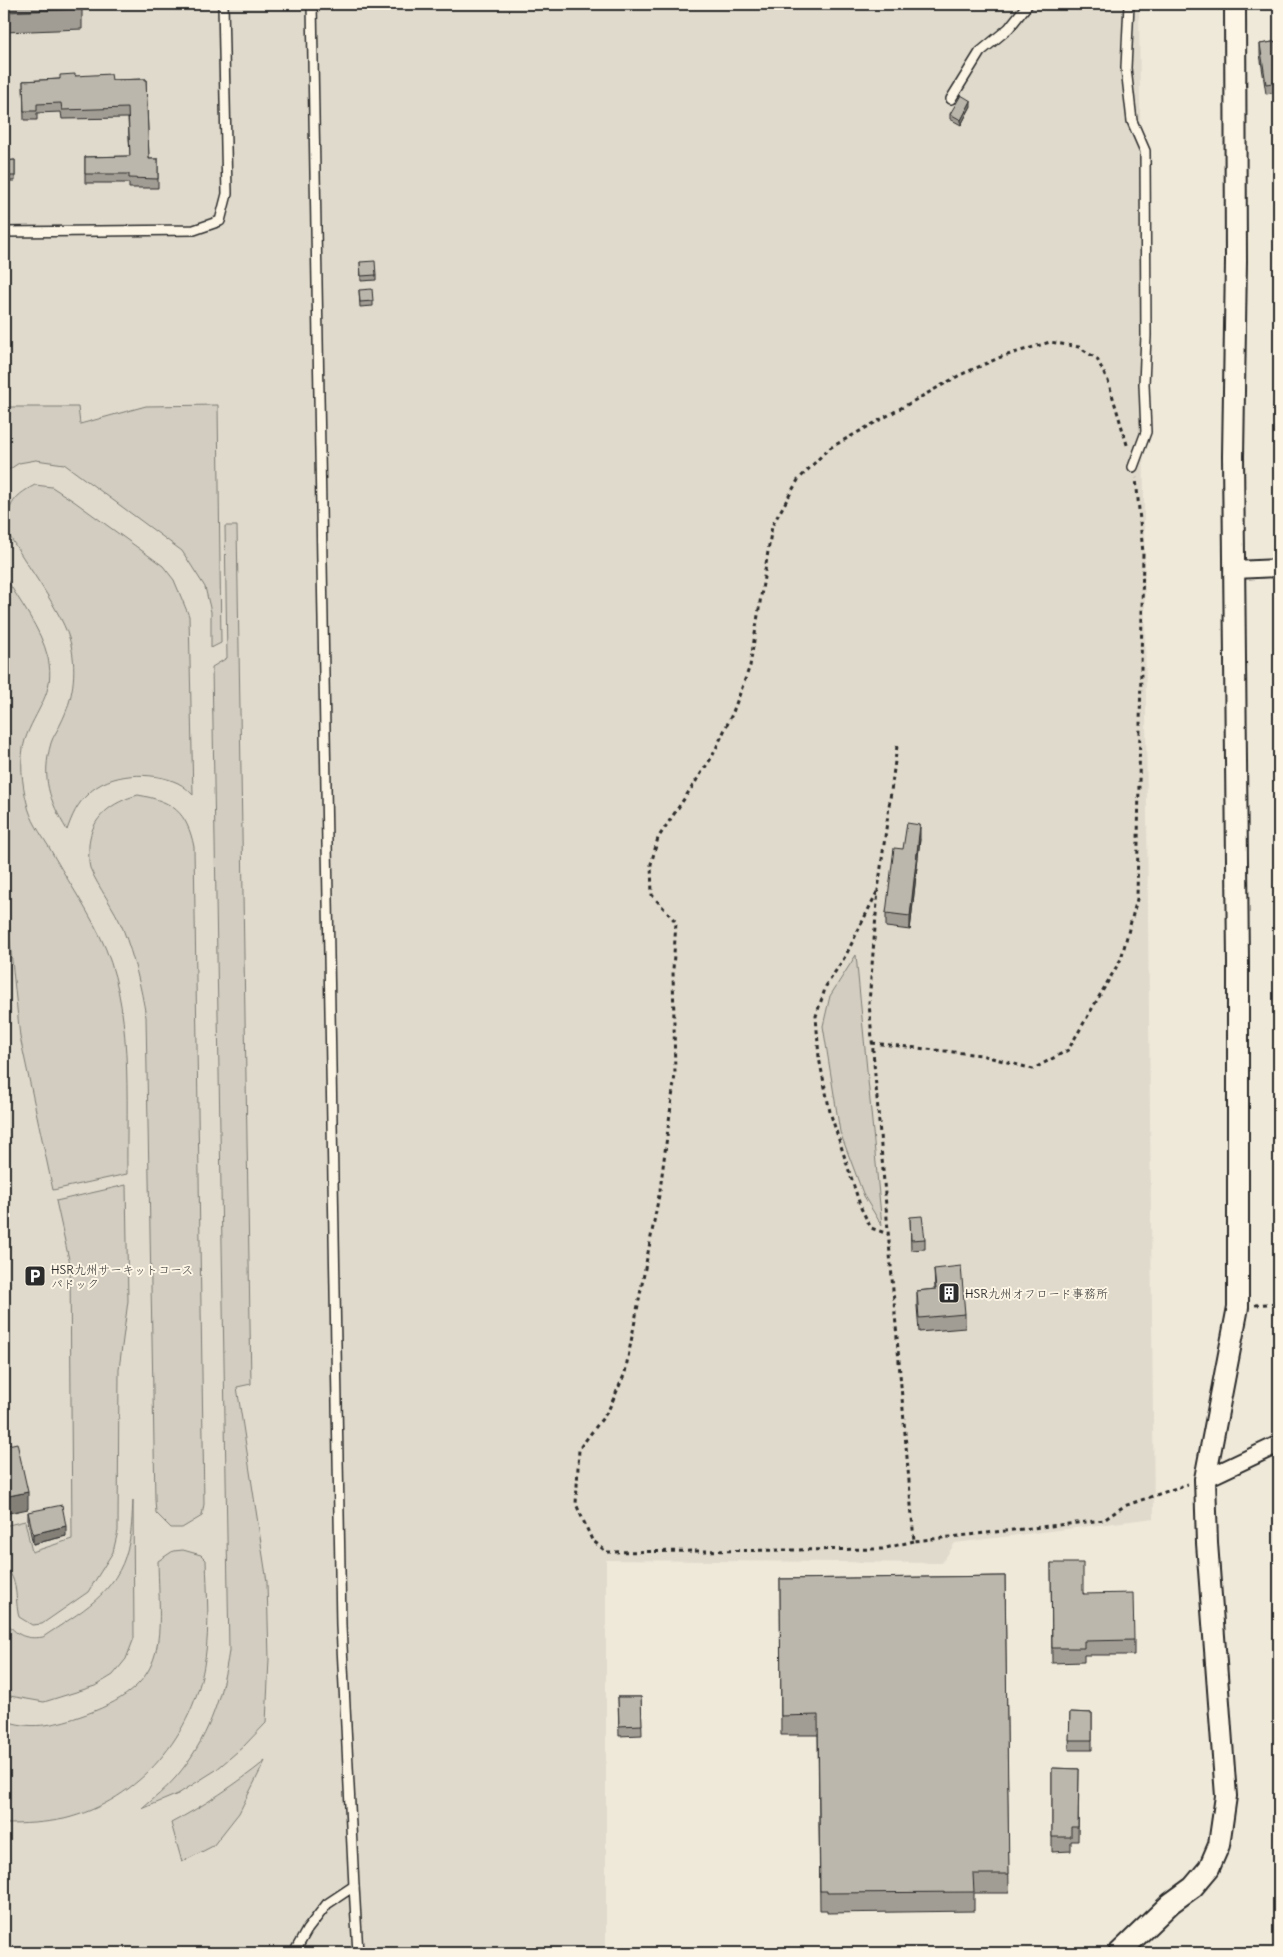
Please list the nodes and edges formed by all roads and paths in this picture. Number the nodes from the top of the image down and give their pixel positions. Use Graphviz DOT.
graph roads {
  1 [pos="223,4"];
  2 [pos="312,4"];
  3 [pos="1028,4"];
  4 [pos="1129,4"];
  5 [pos="1235,4"];
  6 [pos="951,100"];
  7 [pos="4,232"];
  8 [pos="1133,467"];
  9 [pos="1279,568"];
  10 [pos="1235,570"];
  11 [pos="897,746"];
  12 [pos="878,890"];
  13 [pos="872,1043"];
  14 [pos="888,1234"];
  15 [pos="1279,1302"];
  16 [pos="1238,1307"];
  17 [pos="1279,1444"];
  18 [pos="1205,1479"];
  19 [pos="914,1541"];
  20 [pos="354,1886"];
  21 [pos="294,1953"];
  22 [pos="358,1953"];
  23 [pos="1119,1953"];
  1 -- 7 [label="lane"];
  2 -- 20 [label="lane"];
  3 -- 6 [label="lane"];
  4 -- 8 [label="lane"];
  5 -- 10 [label="street"];
  8 -- 13 [label="path"];
  8 -- 19 [label="path"];
  9 -- 10 [label="street"];
  10 -- 16 [label="street"];
  11 -- 12 [label="path"];
  12 -- 13 [label="path"];
  12 -- 14 [label="path"];
  13 -- 14 [label="path"];
  14 -- 19 [label="path"];
  15 -- 16 [label="path"];
  16 -- 18 [label="street"];
  17 -- 18 [label="street"];
  18 -- 19 [label="path"];
  18 -- 23 [label="street"];
  20 -- 21 [label="lane"];
  20 -- 22 [label="lane"];
}
